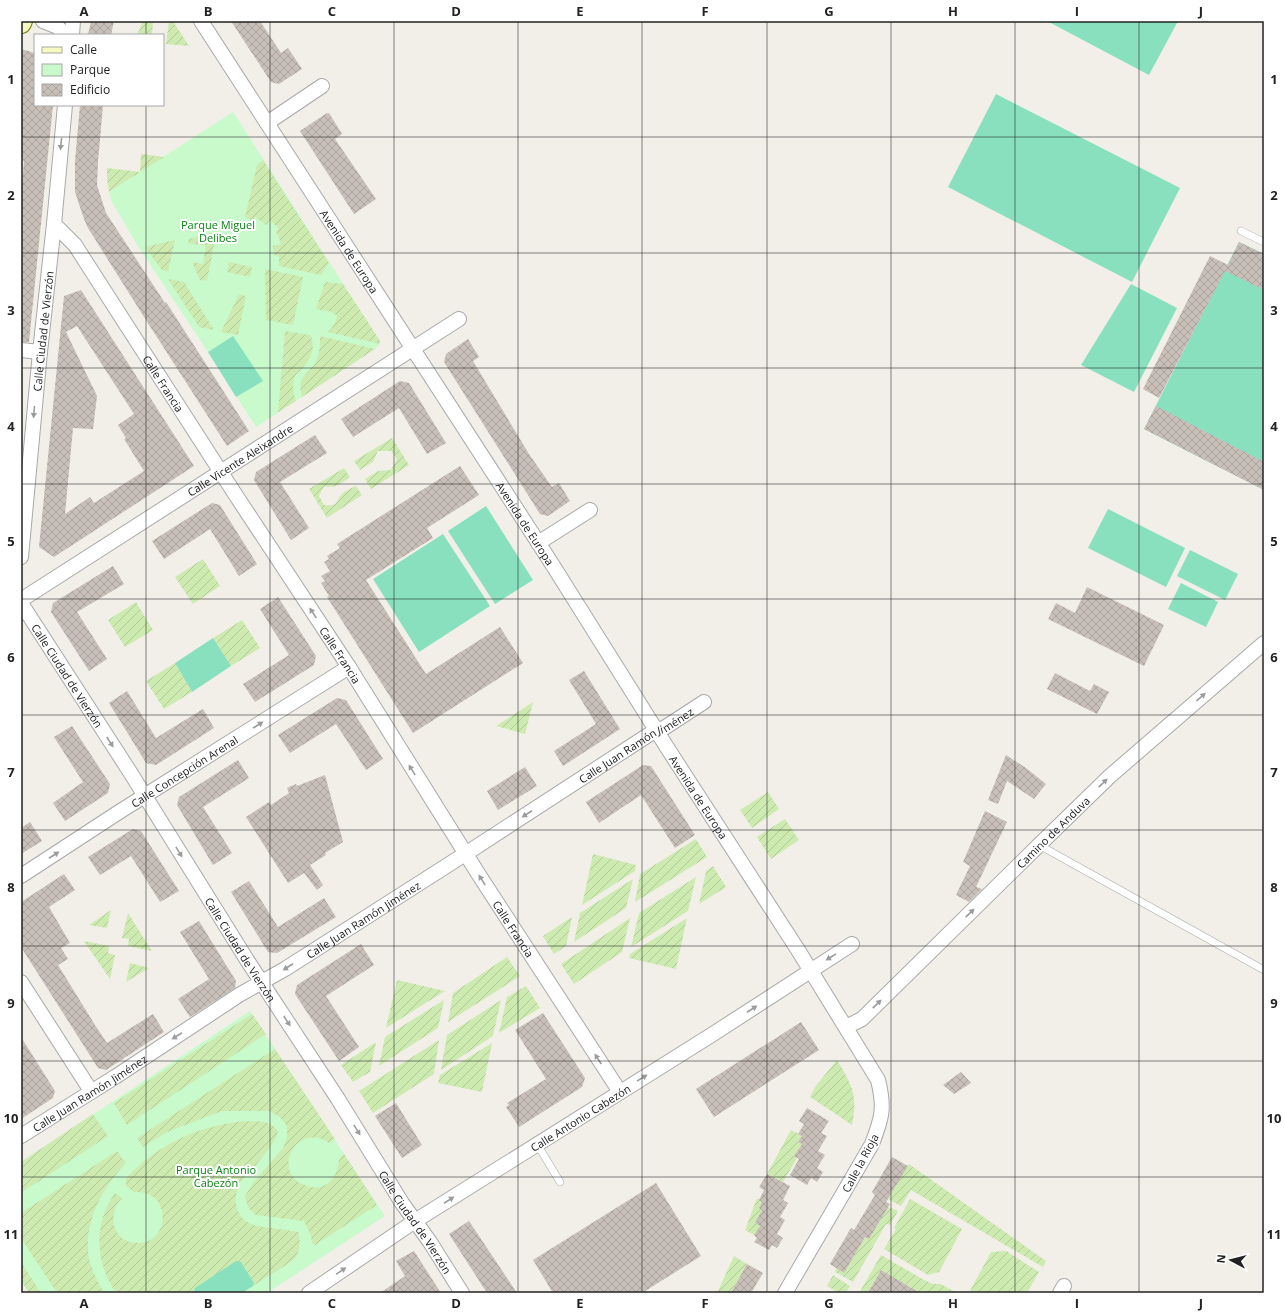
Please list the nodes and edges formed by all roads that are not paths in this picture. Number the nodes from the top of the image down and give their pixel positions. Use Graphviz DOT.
graph roads {
  1 [pos="42,21"];
  2 [pos="73,21"];
  3 [pos="201,21"];
  4 [pos="22,22"];
  5 [pos="64,34"];
  6 [pos="72,34"];
  7 [pos="322,86"];
  8 [pos="65,106"];
  9 [pos="267,122"];
  10 [pos="54,224"];
  11 [pos="1241,231"];
  12 [pos="1264,242"];
  13 [pos="459,319"];
  14 [pos="413,348"];
  15 [pos="21,350"];
  16 [pos="40,352"];
  17 [pos="221,472"];
  18 [pos="590,510"];
  19 [pos="538,543"];
  20 [pos="21,557"];
  21 [pos="21,600"];
  22 [pos="21,603"];
  23 [pos="1264,643"];
  24 [pos="349,667"];
  25 [pos="704,702"];
  26 [pos="656,730"];
  27 [pos="145,796"];
  28 [pos="1039,845"];
  29 [pos="466,854"];
  30 [pos="21,876"];
  31 [pos="852,944"];
  32 [pos="810,970"];
  33 [pos="1264,970"];
  34 [pos="21,982"];
  35 [pos="262,982"];
  36 [pos="846,1028"];
  37 [pos="91,1091"];
  38 [pos="620,1092"];
  39 [pos="21,1136"];
  40 [pos="537,1144"];
  41 [pos="560,1182"];
  42 [pos="415,1221"];
  43 [pos="789,1292"];
  44 [pos="309,1293"];
  45 [pos="462,1293"];
  1 -- 4 [label="street"];
  1 -- 5 [label="street"];
  2 -- 6 [label="street"];
  3 -- 9 [label="street, Avenida de Europa"];
  7 -- 9 [label="street"];
  8 -- 10 [label="street, Calle Ciudad de Vierzón, one-way"];
  9 -- 14 [label="street, Avenida de Europa"];
  10 -- 16 [label="street, Calle Ciudad de Vierzón"];
  10 -- 17 [label="street, Calle Francia"];
  11 -- 12 [label="lane"];
  13 -- 14 [label="street, Calle Vicente Aleixandre"];
  14 -- 17 [label="street, Calle Vicente Aleixandre"];
  14 -- 19 [label="street, Avenida de Europa"];
  15 -- 16 [label="street"];
  16 -- 20 [label="street, Calle Ciudad de Vierzón, one-way"];
  17 -- 21 [label="street, Calle Vicente Aleixandre"];
  24 -- 17 [label="street, Calle Francia, one-way"];
  18 -- 19 [label="street"];
  19 -- 26 [label="street, Avenida de Europa"];
  22 -- 27 [label="street, Calle Ciudad de Vierzón, one-way"];
  28 -- 23 [label="street, Camino de Anduva, one-way"];
  27 -- 24 [label="street, Calle Concepción Arenal, one-way"];
  29 -- 24 [label="street, Calle Francia, one-way"];
  25 -- 26 [label="street, Calle Juan Ramón Jiménez"];
  26 -- 29 [label="street, Calle Juan Ramón Jiménez, one-way"];
  26 -- 32 [label="street, Avenida de Europa"];
  30 -- 27 [label="street, Calle Concepción Arenal, one-way"];
  27 -- 35 [label="street, Calle Ciudad de Vierzón, one-way"];
  28 -- 33 [label="lane"];
  36 -- 28 [label="street, Camino de Anduva, one-way"];
  29 -- 35 [label="street, Calle Juan Ramón Jiménez, one-way"];
  38 -- 29 [label="street, Calle Francia, one-way"];
  31 -- 32 [label="street, Calle Antonio Cabezón, one-way"];
  32 -- 36 [label="street, Avenida de Europa"];
  38 -- 32 [label="street, Calle Antonio Cabezón, one-way"];
  34 -- 37 [label="street"];
  35 -- 37 [label="street, Calle Juan Ramón Jiménez, one-way"];
  35 -- 42 [label="street, Calle Ciudad de Vierzón, one-way"];
  36 -- 43 [label="street, Calle la Rioja"];
  37 -- 39 [label="street, Calle Juan Ramón Jiménez"];
  38 -- 40 [label="street, Calle Antonio Cabezón"];
  40 -- 41 [label="lane"];
  42 -- 40 [label="street, Calle Antonio Cabezón, one-way"];
  44 -- 42 [label="street, Calle Antonio Cabezón, one-way"];
  42 -- 45 [label="street, Calle Ciudad de Vierzón"];
}
